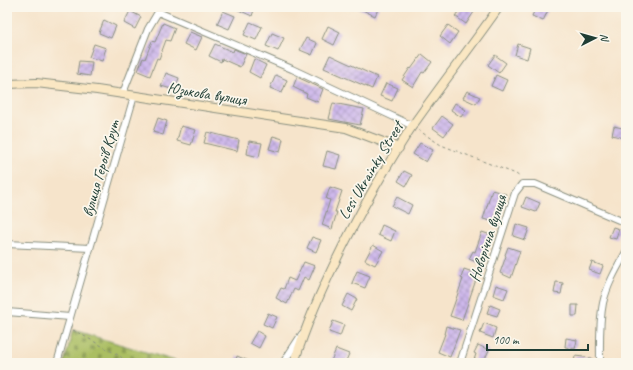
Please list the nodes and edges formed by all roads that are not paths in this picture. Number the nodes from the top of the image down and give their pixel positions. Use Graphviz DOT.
graph roads {
  1 [pos="499,7"];
  2 [pos="159,9"];
  3 [pos="7,84"];
  4 [pos="122,93"];
  5 [pos="134,96"];
  6 [pos="413,126"];
  7 [pos="399,148"];
  8 [pos="626,223"];
  9 [pos="7,244"];
  10 [pos="90,248"];
  11 [pos="626,252"];
  12 [pos="7,312"];
  13 [pos="70,317"];
  14 [pos="305,329"];
  15 [pos="57,363"];
  16 [pos="283,363"];
  17 [pos="294,363"];
  18 [pos="460,363"];
  19 [pos="600,363"];
  1 -- 6 [label="main road, Lesi Ukrainky Street"];
  2 -- 4 [label="street"];
  2 -- 6 [label="street"];
  3 -- 4 [label="main road, Юзькова вулиця"];
  4 -- 5 [label="main road, Юзькова вулиця"];
  5 -- 7 [label="main road, Юзькова вулиця"];
  5 -- 10 [label="street, вулиця Героїв Крут"];
  6 -- 7 [label="main road, Lesi Ukrainky Street"];
  7 -- 14 [label="main road, Lesi Ukrainky Street"];
  8 -- 18 [label="street, Новорічна вулиця"];
  9 -- 10 [label="street"];
  10 -- 13 [label="street, вулиця Героїв Крут"];
  11 -- 19 [label="street"];
  12 -- 13 [label="street"];
  13 -- 15 [label="street, вулиця Героїв Крут"];
  14 -- 16 [label="street"];
  14 -- 17 [label="main road, Lesi Ukrainky Street"];
}
